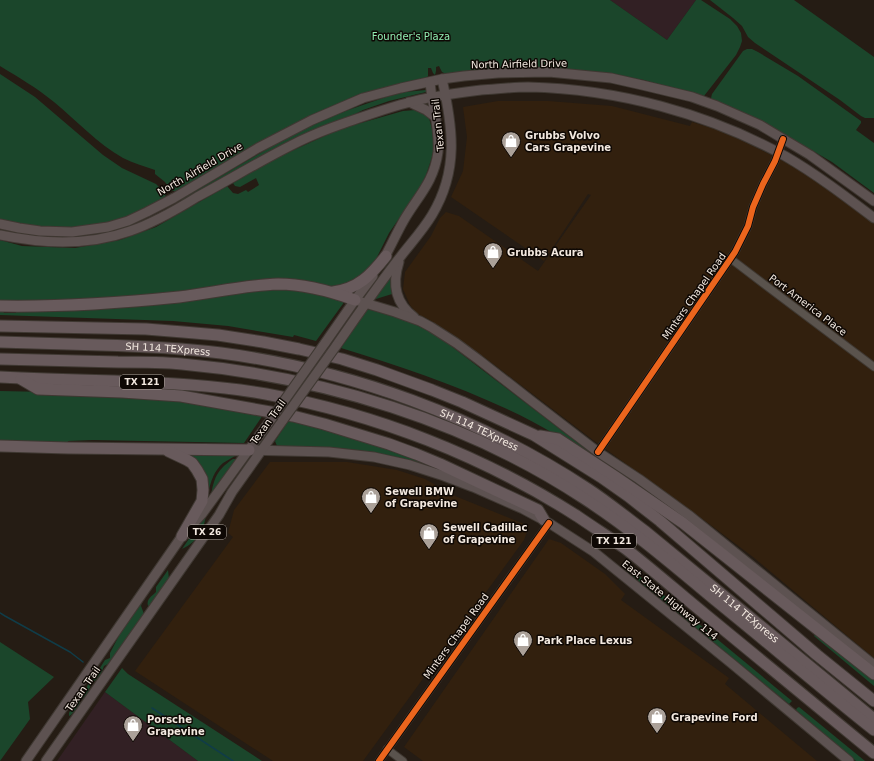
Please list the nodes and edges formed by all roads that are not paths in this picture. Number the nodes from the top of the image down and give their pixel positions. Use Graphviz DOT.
graph roads {
  1 [pos="442,79"];
  2 [pos="430,82"];
  3 [pos="446,95"];
  4 [pos="432,98"];
  5 [pos="409,102"];
  6 [pos="704,102"];
  7 [pos="435,117"];
  8 [pos="700,119"];
  9 [pos="783,139"];
  10 [pos="778,152"];
  11 [pos="432,195"];
  12 [pos="874,201"];
  13 [pos="874,218"];
  14 [pos="0,224"];
  15 [pos="0,235"];
  16 [pos="386,256"];
  17 [pos="401,256"];
  18 [pos="731,259"];
  19 [pos="332,292"];
  20 [pos="355,300"];
  21 [pos="366,304"];
  22 [pos="0,306"];
  23 [pos="420,321"];
  24 [pos="0,326"];
  25 [pos="0,342"];
  26 [pos="0,359"];
  27 [pos="874,367"];
  28 [pos="0,378"];
  29 [pos="19,378"];
  30 [pos="534,435"];
  31 [pos="0,446"];
  32 [pos="164,449"];
  33 [pos="249,450"];
  34 [pos="261,450"];
  35 [pos="598,452"];
  36 [pos="547,521"];
  37 [pos="182,536"];
  38 [pos="142,595"];
  39 [pos="150,613"];
  40 [pos="874,665"];
  41 [pos="874,674"];
  42 [pos="874,701"];
  43 [pos="64,707"];
  44 [pos="874,719"];
  45 [pos="72,724"];
  46 [pos="874,730"];
  47 [pos="387,749"];
  48 [pos="874,753"];
  49 [pos="26,761"];
  50 [pos="46,761"];
  51 [pos="379,761"];
  52 [pos="403,761"];
  53 [pos="848,761"];
  1 -- 2 [label="main road, North Airfield Drive"];
  1 -- 3 [label="main road, Texan Trail"];
  1 -- 6 [label="main road, North Airfield Drive"];
  2 -- 4 [label="main road, Texan Trail"];
  2 -- 14 [label="main road, North Airfield Drive"];
  3 -- 4 [label="main road"];
  3 -- 8 [label="main road"];
  3 -- 11 [label="main road, Texan Trail"];
  4 -- 5 [label="main road"];
  4 -- 7 [label="main road, Texan Trail"];
  5 -- 7 [label="main road"];
  5 -- 15 [label="main road"];
  6 -- 8 [label="main road"];
  6 -- 9 [label="main road, North Airfield Drive"];
  7 -- 11 [label="main road, Texan Trail"];
  8 -- 10 [label="main road"];
  9 -- 10 [label="street, Minters Chapel Road"];
  9 -- 12 [label="main road, North Airfield Drive"];
  10 -- 13 [label="main road"];
  10 -- 18 [label="street, Minters Chapel Road"];
  11 -- 16 [label="main road, Texan Trail"];
  11 -- 17 [label="main road, Texan Trail"];
  16 -- 19 [label="highway"];
  16 -- 20 [label="main road, Texan Trail"];
  17 -- 21 [label="main road, Texan Trail"];
  17 -- 23 [label="main road"];
  18 -- 27 [label="street, Port America Place"];
  18 -- 35 [label="street, Minters Chapel Road"];
  19 -- 20 [label="highway"];
  19 -- 22 [label="highway"];
  20 -- 21 [label="main road"];
  20 -- 33 [label="main road, Texan Trail / TX 26, bridge"];
  21 -- 23 [label="main road"];
  21 -- 34 [label="main road, Texan Trail, bridge"];
  23 -- 35 [label="main road"];
  24 -- 30 [label="highway"];
  25 -- 44 [label="highway, SH 114 TEXpress"];
  26 -- 46 [label="highway, SH 114 TEXpress"];
  28 -- 29 [label="highway, TX 121"];
  29 -- 36 [label="highway"];
  29 -- 48 [label="highway, TX 121"];
  30 -- 41 [label="highway"];
  30 -- 42 [label="highway"];
  31 -- 32 [label="highway"];
  32 -- 33 [label="highway"];
  32 -- 37 [label="highway"];
  33 -- 34 [label="main road, East State Highway 114"];
  33 -- 37 [label="main road, Texan Trail / TX 26"];
  34 -- 36 [label="main road, East State Highway 114"];
  34 -- 39 [label="main road, Texan Trail / TX 26"];
  35 -- 40 [label="main road"];
  36 -- 47 [label="street, Minters Chapel Road"];
  36 -- 53 [label="main road, East State Highway 114"];
  37 -- 38 [label="main road, Texan Trail / TX 26"];
  38 -- 39 [label="main road"];
  38 -- 43 [label="main road, Texan Trail / TX 26"];
  39 -- 45 [label="main road, Texan Trail / TX 26"];
  43 -- 45 [label="main road"];
  43 -- 49 [label="main road, Texan Trail / TX 26"];
  45 -- 50 [label="main road, Texan Trail / TX 26"];
  47 -- 51 [label="street, Minters Chapel Road"];
  47 -- 52 [label="street"];
}
